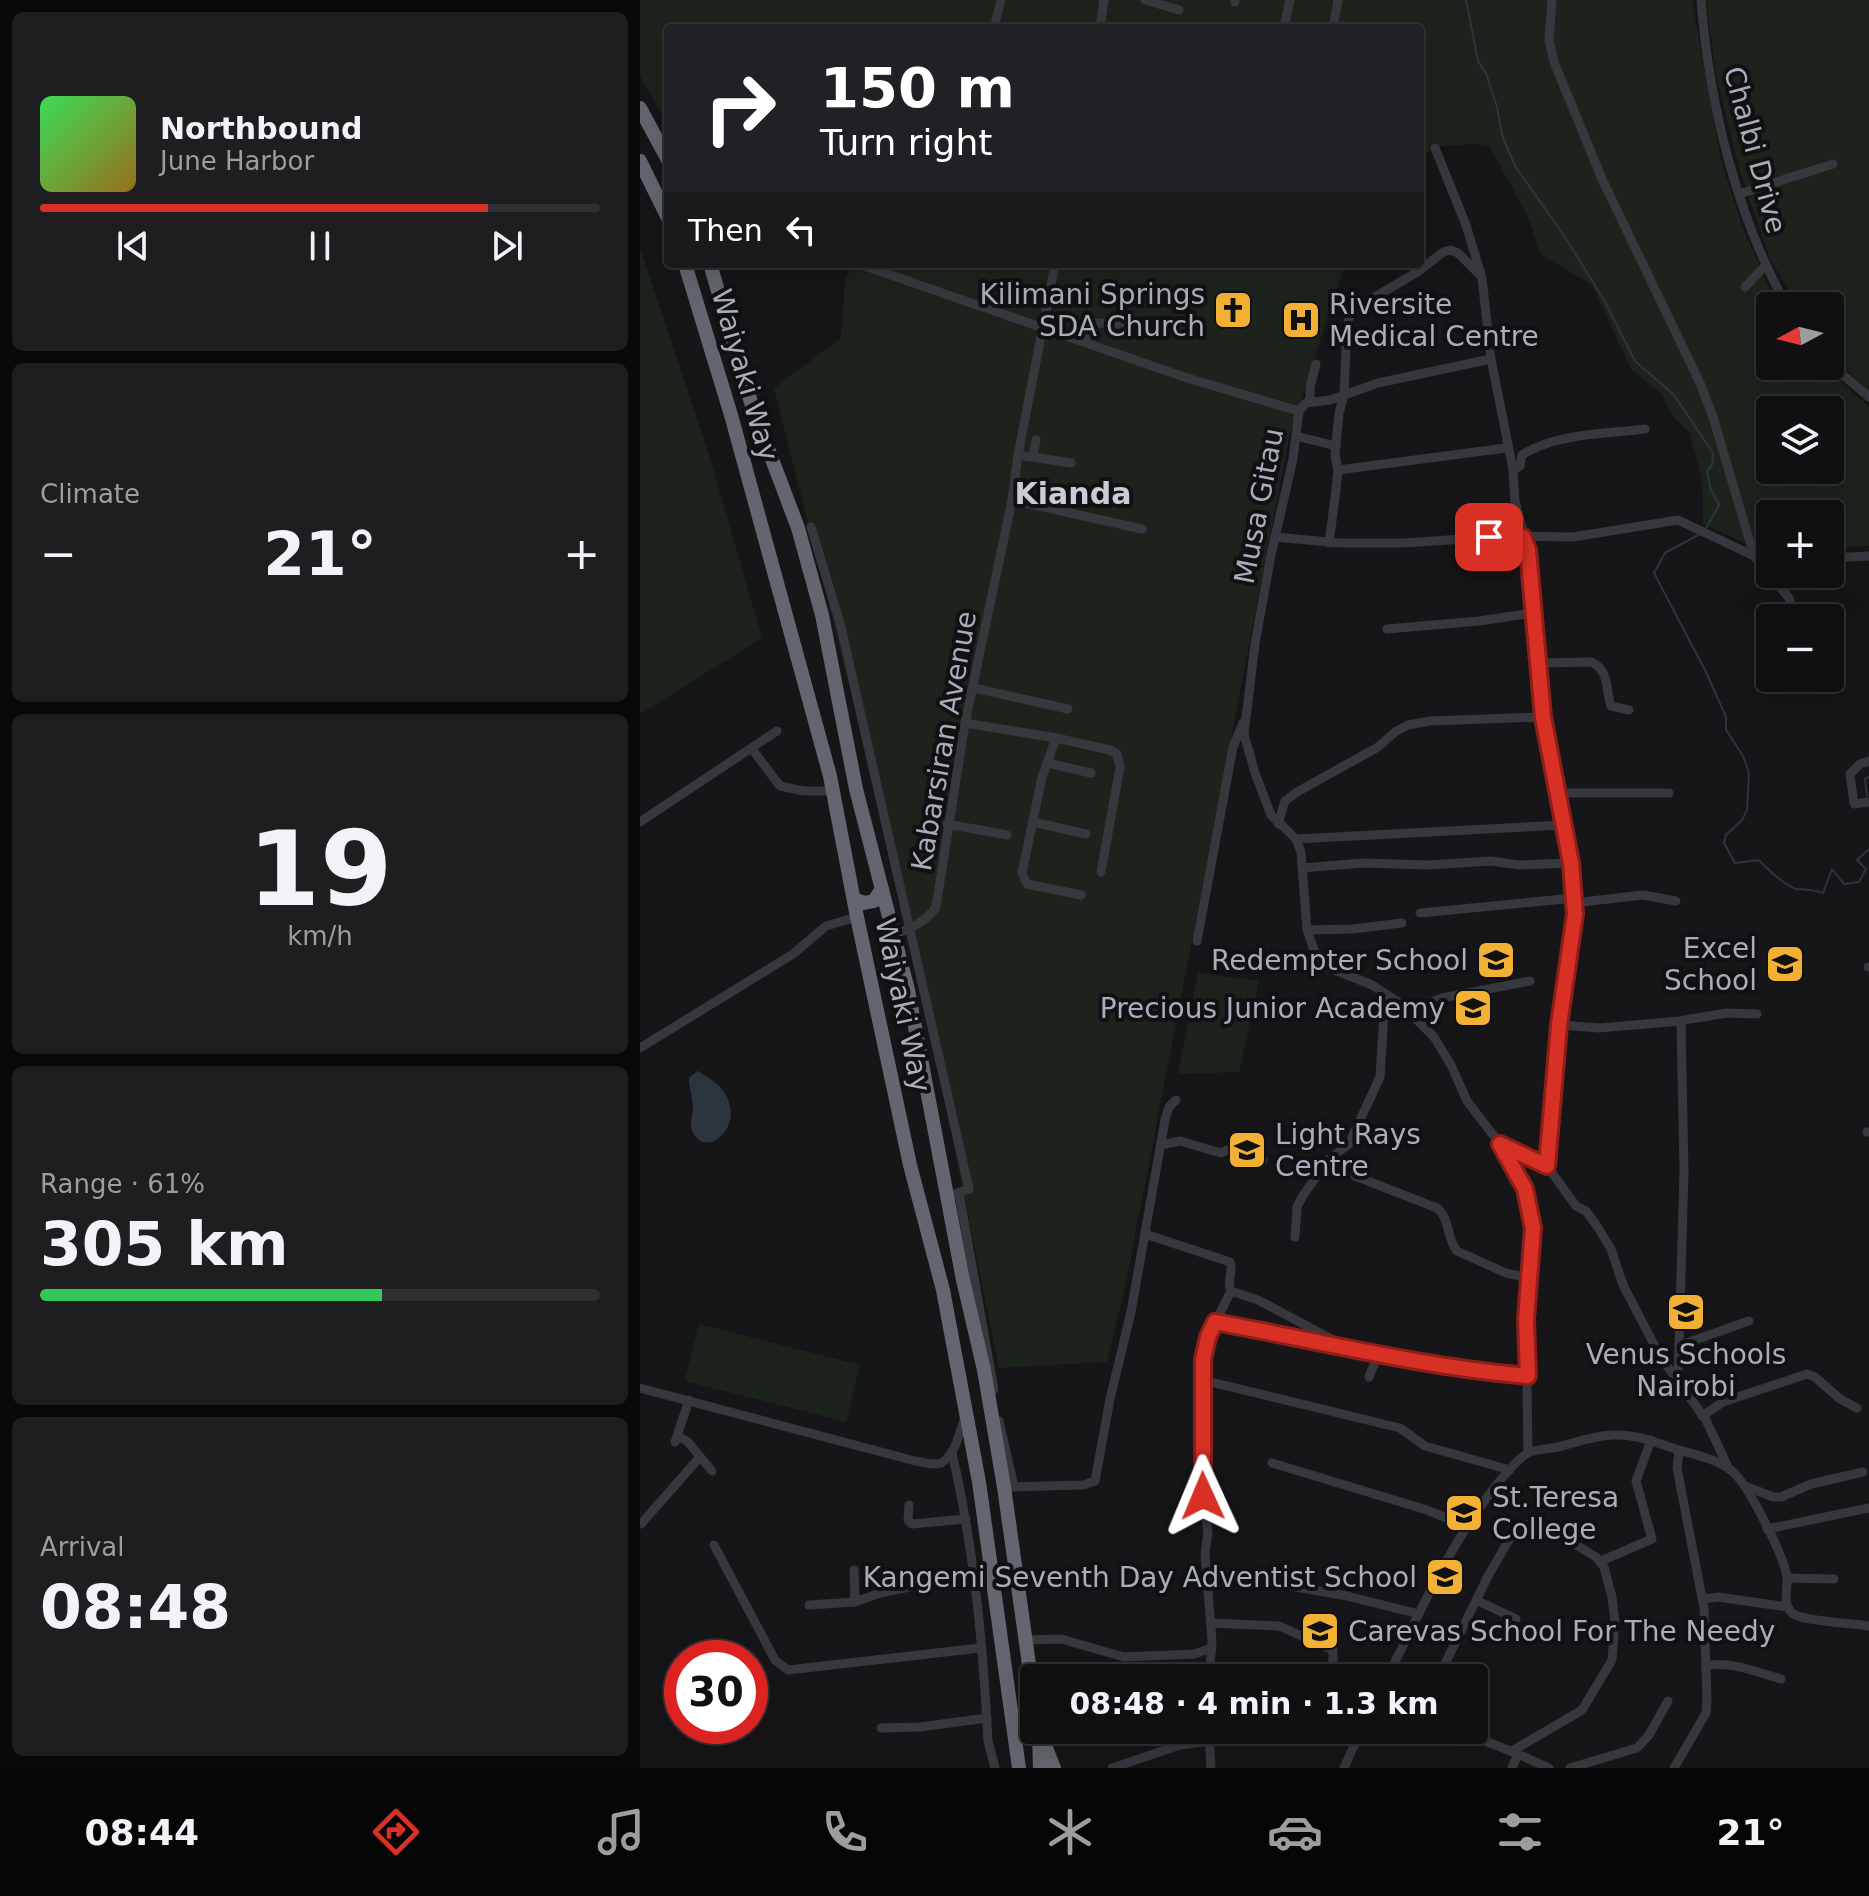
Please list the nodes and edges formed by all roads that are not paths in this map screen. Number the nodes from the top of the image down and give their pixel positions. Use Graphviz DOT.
graph roads {
  1 [pos="1001,0"];
  2 [pos="1104,0"];
  3 [pos="1145,0"];
  4 [pos="1290,0"];
  5 [pos="1338,0"];
  6 [pos="1552,0"];
  7 [pos="1701,0"];
  8 [pos="1179,10"];
  9 [pos="995,24"];
  10 [pos="1101,24"];
  11 [pos="1285,24"];
  12 [pos="1334,24"];
  13 [pos="640,108"];
  14 [pos="1435,148"];
  15 [pos="664,153"];
  16 [pos="640,161"];
  17 [pos="1833,164"];
  18 [pos="1739,194"];
  19 [pos="664,210"];
  20 [pos="1766,265"];
  21 [pos="1424,267"];
  22 [pos="686,268"];
  23 [pos="711,268"];
  24 [pos="870,268"];
  25 [pos="1054,268"];
  26 [pos="1423,268"];
  27 [pos="1482,278"];
  28 [pos="1745,287"];
  29 [pos="1780,292"];
  30 [pos="1133,319"];
  31 [pos="1042,329"];
  32 [pos="1083,342"];
  33 [pos="1491,359"];
  34 [pos="1316,364"];
  35 [pos="1844,378"];
  36 [pos="1344,395"];
  37 [pos="1869,397"];
  38 [pos="1310,402"];
  39 [pos="1299,411"];
  40 [pos="1645,429"];
  41 [pos="1296,436"];
  42 [pos="1036,440"];
  43 [pos="1336,446"];
  44 [pos="1506,448"];
  45 [pos="1018,455"];
  46 [pos="1033,457"];
  47 [pos="1071,463"];
  48 [pos="1338,470"];
  49 [pos="1513,470"];
  50 [pos="1012,500"];
  51 [pos="811,527"];
  52 [pos="1142,529"];
  53 [pos="1275,537"];
  54 [pos="1523,537"];
  55 [pos="1329,543"];
  56 [pos="1754,556"];
  57 [pos="1869,556"];
  58 [pos="1844,557"];
  59 [pos="1791,604"];
  60 [pos="1533,613"];
  61 [pos="1387,629"];
  62 [pos="1538,663"];
  63 [pos="974,688"];
  64 [pos="1068,709"];
  65 [pos="1629,710"];
  66 [pos="1245,716"];
  67 [pos="1543,717"];
  68 [pos="965,723"];
  69 [pos="777,731"];
  70 [pos="1056,738"];
  71 [pos="752,749"];
  72 [pos="1869,761"];
  73 [pos="1048,763"];
  74 [pos="1091,773"];
  75 [pos="854,779"];
  76 [pos="832,788"];
  77 [pos="1557,793"];
  78 [pos="1669,793"];
  79 [pos="1869,802"];
  80 [pos="640,822"];
  81 [pos="1033,822"];
  82 [pos="947,824"];
  83 [pos="1278,824"];
  84 [pos="1563,825"];
  85 [pos="1086,834"];
  86 [pos="1007,835"];
  87 [pos="1296,839"];
  88 [pos="1571,863"];
  89 [pos="1302,868"];
  90 [pos="1101,872"];
  91 [pos="882,889"];
  92 [pos="1081,895"];
  93 [pos="1574,898"];
  94 [pos="854,899"];
  95 [pos="1676,901"];
  96 [pos="1420,913"];
  97 [pos="857,917"];
  98 [pos="1402,923"];
  99 [pos="1307,930"];
  100 [pos="901,932"];
  101 [pos="1197,941"];
  102 [pos="1530,981"];
  103 [pos="1385,996"];
  104 [pos="1405,1007"];
  105 [pos="1757,1014"];
  106 [pos="1681,1021"];
  107 [pos="1559,1025"];
  108 [pos="640,1048"];
  109 [pos="1176,1100"];
  110 [pos="1500,1144"];
  111 [pos="1161,1145"];
  112 [pos="1263,1160"];
  113 [pos="1547,1166"];
  114 [pos="1355,1176"];
  115 [pos="1145,1234"];
  116 [pos="1295,1237"];
  117 [pos="1529,1278"];
  118 [pos="1231,1291"];
  119 [pos="1749,1321"];
  120 [pos="1215,1322"];
  121 [pos="1681,1345"];
  122 [pos="1344,1347"];
  123 [pos="1378,1355"];
  124 [pos="1528,1376"];
  125 [pos="1369,1377"];
  126 [pos="1678,1378"];
  127 [pos="1203,1380"];
  128 [pos="640,1388"];
  129 [pos="689,1400"];
  130 [pos="1857,1408"];
  131 [pos="1702,1416"];
  132 [pos="965,1417"];
  133 [pos="1651,1440"];
  134 [pos="1679,1451"];
  135 [pos="952,1453"];
  136 [pos="1528,1453"];
  137 [pos="700,1457"];
  138 [pos="1272,1463"];
  139 [pos="1728,1467"];
  140 [pos="1510,1470"];
  141 [pos="712,1471"];
  142 [pos="1863,1472"];
  143 [pos="1745,1486"];
  144 [pos="1009,1487"];
  145 [pos="909,1505"];
  146 [pos="1869,1508"];
  147 [pos="966,1519"];
  148 [pos="641,1524"];
  149 [pos="1468,1527"];
  150 [pos="1767,1529"];
  151 [pos="714,1545"];
  152 [pos="1601,1561"];
  153 [pos="854,1570"];
  154 [pos="1206,1571"];
  155 [pos="973,1574"];
  156 [pos="1787,1578"];
  157 [pos="1834,1579"];
  158 [pos="1703,1599"];
  159 [pos="1476,1600"];
  160 [pos="855,1602"];
  161 [pos="809,1605"];
  162 [pos="1788,1607"];
  163 [pos="1419,1614"];
  164 [pos="1516,1619"];
  165 [pos="1211,1623"];
  166 [pos="1869,1626"];
  167 [pos="1025,1640"];
  168 [pos="980,1648"];
  169 [pos="1212,1648"];
  170 [pos="1029,1664"];
  171 [pos="1210,1664"];
  172 [pos="1333,1664"];
  173 [pos="1394,1664"];
  174 [pos="1445,1664"];
  175 [pos="1707,1666"];
  176 [pos="1781,1679"];
  177 [pos="1668,1701"];
  178 [pos="987,1718"];
  179 [pos="881,1728"];
  180 [pos="1488,1742"];
  181 [pos="1039,1744"];
  182 [pos="1045,1744"];
  183 [pos="1188,1744"];
  184 [pos="1210,1744"];
  185 [pos="1356,1744"];
  186 [pos="1515,1752"];
  187 [pos="1347,1767"];
  188 [pos="995,1768"];
  189 [pos="1019,1768"];
  190 [pos="1040,1768"];
  191 [pos="1054,1768"];
  192 [pos="1112,1768"];
  193 [pos="1211,1768"];
  194 [pos="1512,1768"];
  195 [pos="1549,1768"];
  196 [pos="1570,1768"];
  197 [pos="1674,1768"];
  1 -- 9 [label="street"];
  2 -- 10 [label="street"];
  3 -- 8 [label="street"];
  4 -- 11 [label="street"];
  5 -- 12 [label="street"];
  6 -- 56 [label="street"];
  7 -- 18 [label="street, Chalbi Drive"];
  13 -- 15 [label="highway"];
  14 -- 27 [label="street"];
  16 -- 19 [label="highway"];
  17 -- 18 [label="street"];
  18 -- 20 [label="street, Chalbi Drive"];
  20 -- 28 [label="street"];
  20 -- 29 [label="street, Chalbi Drive"];
  21 -- 27 [label="street"];
  22 -- 76 [label="highway, Waiyaki Way"];
  23 -- 75 [label="highway, Waiyaki Way"];
  24 -- 31 [label="street, Musa Gitau"];
  25 -- 31 [label="street, Kabarsiran Avenue"];
  26 -- 36 [label="street"];
  27 -- 33 [label="street"];
  30 -- 32 [label="street"];
  31 -- 32 [label="street, Musa Gitau"];
  31 -- 45 [label="street, Kabarsiran Avenue"];
  32 -- 39 [label="street, Musa Gitau"];
  33 -- 36 [label="street"];
  33 -- 44 [label="street"];
  34 -- 38 [label="street"];
  35 -- 37 [label="street"];
  36 -- 38 [label="street"];
  36 -- 43 [label="street"];
  38 -- 39 [label="street"];
  39 -- 41 [label="street, Musa Gitau"];
  40 -- 49 [label="street"];
  41 -- 43 [label="street"];
  41 -- 53 [label="street, Musa Gitau"];
  42 -- 46 [label="street"];
  43 -- 48 [label="street"];
  44 -- 48 [label="street"];
  44 -- 49 [label="street"];
  45 -- 46 [label="street"];
  45 -- 50 [label="street, Kabarsiran Avenue"];
  46 -- 47 [label="street"];
  48 -- 55 [label="street"];
  49 -- 54 [label="street"];
  50 -- 52 [label="street"];
  50 -- 63 [label="street, Kabarsiran Avenue"];
  51 -- 100 [label="street"];
  53 -- 55 [label="street"];
  53 -- 66 [label="street, Musa Gitau"];
  54 -- 55 [label="street"];
  54 -- 56 [label="street"];
  54 -- 60 [label="street"];
  56 -- 59 [label="street"];
  57 -- 58 [label="street"];
  60 -- 61 [label="street"];
  60 -- 62 [label="street"];
  62 -- 65 [label="street"];
  62 -- 67 [label="street"];
  63 -- 64 [label="street"];
  63 -- 68 [label="street, Kabarsiran Avenue"];
  66 -- 83 [label="street, Musa Gitau"];
  66 -- 101 [label="street"];
  67 -- 77 [label="street"];
  67 -- 83 [label="street"];
  68 -- 70 [label="street"];
  68 -- 82 [label="street, Kabarsiran Avenue"];
  69 -- 71 [label="street"];
  70 -- 73 [label="street"];
  70 -- 90 [label="street"];
  71 -- 76 [label="street"];
  71 -- 80 [label="street"];
  72 -- 79 [label="street"];
  73 -- 74 [label="street"];
  73 -- 81 [label="street"];
  75 -- 76 [label="highway"];
  75 -- 91 [label="highway, Waiyaki Way"];
  76 -- 94 [label="highway, Waiyaki Way"];
  77 -- 78 [label="street"];
  77 -- 84 [label="street"];
  81 -- 85 [label="street"];
  81 -- 92 [label="street"];
  82 -- 86 [label="street"];
  82 -- 100 [label="street, Kabarsiran Avenue"];
  83 -- 87 [label="street, Musa Gitau"];
  84 -- 87 [label="street"];
  84 -- 88 [label="street"];
  87 -- 89 [label="street"];
  88 -- 89 [label="street"];
  88 -- 93 [label="street"];
  89 -- 99 [label="street"];
  91 -- 94 [label="highway"];
  91 -- 100 [label="highway, Waiyaki Way"];
  93 -- 95 [label="street"];
  93 -- 96 [label="street"];
  93 -- 107 [label="street"];
  94 -- 97 [label="highway, Waiyaki Way"];
  97 -- 108 [label="street"];
  97 -- 132 [label="highway, Waiyaki Way"];
  98 -- 99 [label="street"];
  99 -- 103 [label="street"];
  100 -- 144 [label="highway, Waiyaki Way"];
  102 -- 104 [label="street"];
  103 -- 104 [label="street"];
  103 -- 116 [label="street"];
  104 -- 110 [label="street"];
  105 -- 106 [label="street"];
  106 -- 107 [label="street"];
  106 -- 121 [label="street"];
  107 -- 113 [label="street"];
  109 -- 111 [label="street"];
  110 -- 113 [label="street"];
  110 -- 117 [label="street"];
  111 -- 112 [label="street"];
  111 -- 115 [label="street"];
  113 -- 126 [label="street"];
  114 -- 117 [label="street"];
  115 -- 118 [label="street"];
  115 -- 144 [label="street"];
  117 -- 124 [label="street"];
  118 -- 120 [label="street"];
  118 -- 122 [label="street"];
  119 -- 121 [label="street"];
  120 -- 122 [label="street"];
  120 -- 127 [label="street"];
  121 -- 126 [label="street"];
  122 -- 123 [label="street"];
  123 -- 124 [label="street"];
  123 -- 125 [label="street"];
  124 -- 136 [label="street"];
  126 -- 131 [label="street"];
  127 -- 140 [label="street"];
  127 -- 154 [label="street"];
  128 -- 129 [label="street"];
  129 -- 135 [label="street"];
  129 -- 137 [label="street"];
  130 -- 131 [label="street"];
  131 -- 139 [label="street"];
  132 -- 135 [label="street"];
  132 -- 189 [label="highway, Waiyaki Way"];
  133 -- 134 [label="street"];
  133 -- 136 [label="street"];
  133 -- 152 [label="street"];
  134 -- 139 [label="street"];
  134 -- 158 [label="street"];
  135 -- 147 [label="street"];
  136 -- 140 [label="street"];
  137 -- 141 [label="street"];
  137 -- 148 [label="street"];
  138 -- 149 [label="street"];
  139 -- 143 [label="street"];
  140 -- 149 [label="street"];
  142 -- 143 [label="street"];
  143 -- 150 [label="street"];
  144 -- 167 [label="highway, Waiyaki Way"];
  145 -- 147 [label="street"];
  146 -- 150 [label="street"];
  147 -- 155 [label="street"];
  149 -- 163 [label="street"];
  150 -- 156 [label="street"];
  151 -- 168 [label="street"];
  152 -- 159 [label="street"];
  152 -- 186 [label="street"];
  153 -- 160 [label="street"];
  154 -- 163 [label="street"];
  154 -- 165 [label="street"];
  155 -- 160 [label="street"];
  155 -- 168 [label="street"];
  156 -- 157 [label="street"];
  156 -- 162 [label="street"];
  158 -- 162 [label="street"];
  158 -- 175 [label="street"];
  159 -- 164 [label="street"];
  159 -- 174 [label="street"];
  160 -- 161 [label="street"];
  162 -- 166 [label="street"];
  163 -- 173 [label="street"];
  165 -- 169 [label="street"];
  165 -- 172 [label="street"];
  167 -- 169 [label="street"];
  167 -- 170 [label="highway, Waiyaki Way"];
  168 -- 178 [label="street"];
  169 -- 171 [label="street"];
  175 -- 176 [label="street"];
  175 -- 197 [label="street"];
  177 -- 196 [label="street"];
  178 -- 179 [label="street"];
  178 -- 188 [label="street"];
  180 -- 186 [label="street"];
  181 -- 190 [label="highway"];
  182 -- 191 [label="highway"];
  183 -- 192 [label="street"];
  184 -- 193 [label="street"];
  185 -- 187 [label="street"];
  186 -- 194 [label="street"];
  186 -- 195 [label="street"];
}
